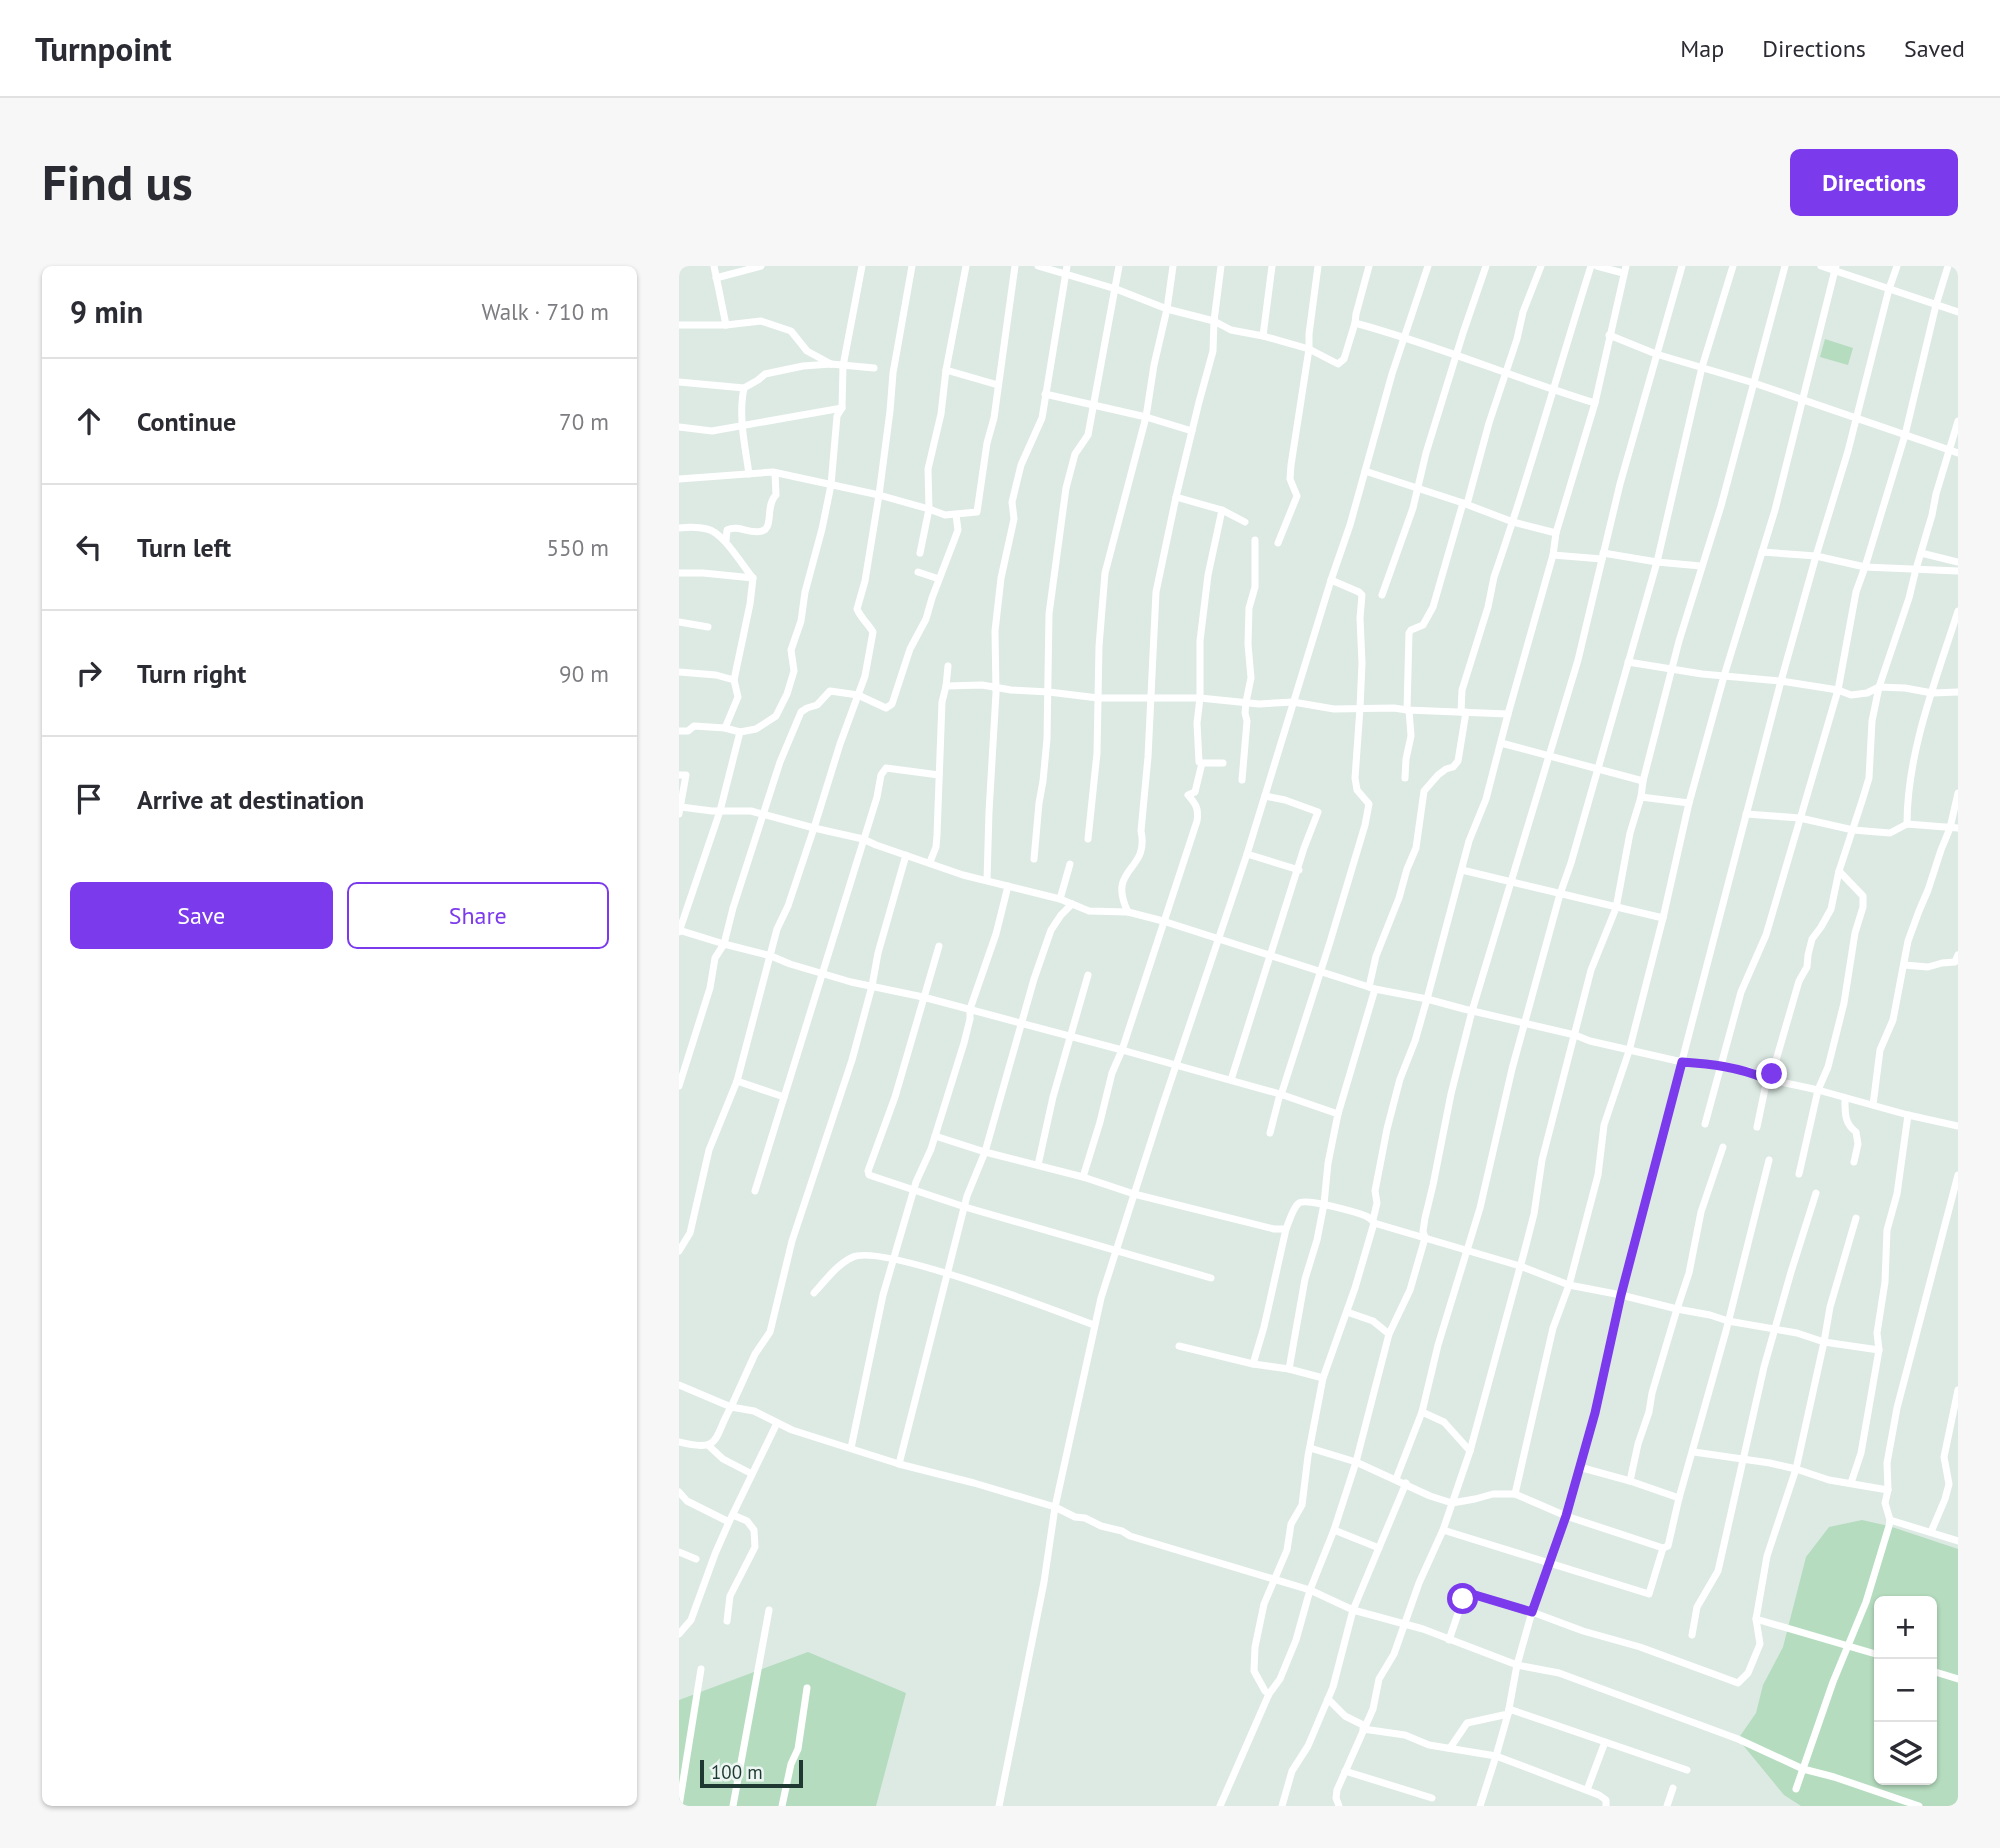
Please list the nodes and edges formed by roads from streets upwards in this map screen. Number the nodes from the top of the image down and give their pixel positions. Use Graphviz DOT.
graph roads {
  1 [pos="714,266"];
  2 [pos="761,266"];
  3 [pos="862,266"];
  4 [pos="912,266"];
  5 [pos="966,266"];
  6 [pos="1016,266"];
  7 [pos="1038,266"];
  8 [pos="1119,266"];
  9 [pos="1173,266"];
  10 [pos="1221,266"];
  11 [pos="1272,266"];
  12 [pos="1318,266"];
  13 [pos="1369,266"];
  14 [pos="1428,266"];
  15 [pos="1486,266"];
  16 [pos="1541,266"];
  17 [pos="1591,266"];
  18 [pos="1597,266"];
  19 [pos="1682,266"];
  20 [pos="1733,266"];
  21 [pos="1785,266"];
  22 [pos="1821,266"];
  23 [pos="1897,266"];
  24 [pos="1948,266"];
  25 [pos="1835,268"];
  26 [pos="1066,270"];
  27 [pos="1625,270"];
  28 [pos="716,278"];
  29 [pos="1116,289"];
  30 [pos="1889,289"];
  31 [pos="1936,305"];
  32 [pos="1167,309"];
  33 [pos="1958,312"];
  34 [pos="1214,321"];
  35 [pos="1355,323"];
  36 [pos="679,325"];
  37 [pos="726,325"];
  38 [pos="1609,335"];
  39 [pos="1263,336"];
  40 [pos="1405,337"];
  41 [pos="1310,349"];
  42 [pos="1656,354"];
  43 [pos="1457,355"];
  44 [pos="831,364"];
  45 [pos="843,366"];
  46 [pos="1702,367"];
  47 [pos="874,368"];
  48 [pos="946,370"];
  49 [pos="1507,374"];
  50 [pos="679,382"];
  51 [pos="1754,383"];
  52 [pos="998,385"];
  53 [pos="744,388"];
  54 [pos="1554,391"];
  55 [pos="1045,394"];
  56 [pos="1804,401"];
  57 [pos="1595,403"];
  58 [pos="1094,404"];
  59 [pos="842,408"];
  60 [pos="1146,417"];
  61 [pos="1856,417"];
  62 [pos="1958,421"];
  63 [pos="742,425"];
  64 [pos="679,427"];
  65 [pos="1192,431"];
  66 [pos="1905,435"];
  67 [pos="1954,451"];
  68 [pos="1365,471"];
  69 [pos="775,472"];
  70 [pos="749,474"];
  71 [pos="679,479"];
  72 [pos="831,485"];
  73 [pos="1418,488"];
  74 [pos="879,495"];
  75 [pos="1176,497"];
  76 [pos="1465,504"];
  77 [pos="929,509"];
  78 [pos="1222,510"];
  79 [pos="956,515"];
  80 [pos="1245,522"];
  81 [pos="1513,522"];
  82 [pos="679,527"];
  83 [pos="1556,533"];
  84 [pos="1255,540"];
  85 [pos="726,541"];
  86 [pos="1278,543"];
  87 [pos="1762,552"];
  88 [pos="920,553"];
  89 [pos="1921,553"];
  90 [pos="1553,555"];
  91 [pos="1603,556"];
  92 [pos="1816,556"];
  93 [pos="1657,562"];
  94 [pos="1958,562"];
  95 [pos="1701,566"];
  96 [pos="1865,567"];
  97 [pos="1916,569"];
  98 [pos="1958,571"];
  99 [pos="918,572"];
  100 [pos="679,573"];
  101 [pos="753,578"];
  102 [pos="939,579"];
  103 [pos="1331,580"];
  104 [pos="1382,595"];
  105 [pos="1958,611"];
  106 [pos="679,622"];
  107 [pos="708,626"];
  108 [pos="1628,662"];
  109 [pos="948,666"];
  110 [pos="1672,670"];
  111 [pos="679,673"];
  112 [pos="1724,676"];
  113 [pos="734,680"];
  114 [pos="1781,681"];
  115 [pos="946,686"];
  116 [pos="996,686"];
  117 [pos="1879,687"];
  118 [pos="1838,690"];
  119 [pos="1049,692"];
  120 [pos="1958,692"];
  121 [pos="1932,693"];
  122 [pos="858,695"];
  123 [pos="1151,697"];
  124 [pos="1098,698"];
  125 [pos="1200,698"];
  126 [pos="1246,702"];
  127 [pos="1293,702"];
  128 [pos="1360,708"];
  129 [pos="1408,710"];
  130 [pos="1463,712"];
  131 [pos="1508,714"];
  132 [pos="725,728"];
  133 [pos="679,731"];
  134 [pos="740,732"];
  135 [pos="1501,743"];
  136 [pos="1548,756"];
  137 [pos="1202,763"];
  138 [pos="1223,763"];
  139 [pos="1597,768"];
  140 [pos="679,775"];
  141 [pos="939,775"];
  142 [pos="1405,778"];
  143 [pos="1242,780"];
  144 [pos="1643,781"];
  145 [pos="1958,793"];
  146 [pos="1265,796"];
  147 [pos="1641,797"];
  148 [pos="1689,803"];
  149 [pos="680,810"];
  150 [pos="720,811"];
  151 [pos="764,814"];
  152 [pos="1746,814"];
  153 [pos="1800,818"];
  154 [pos="1907,824"];
  155 [pos="814,828"];
  156 [pos="1954,828"];
  157 [pos="1853,830"];
  158 [pos="863,839"];
  159 [pos="1088,839"];
  160 [pos="907,855"];
  161 [pos="1247,855"];
  162 [pos="1034,859"];
  163 [pos="930,862"];
  164 [pos="1070,864"];
  165 [pos="1299,870"];
  166 [pos="1462,870"];
  167 [pos="1839,871"];
  168 [pos="987,880"];
  169 [pos="1512,881"];
  170 [pos="1008,886"];
  171 [pos="1560,894"];
  172 [pos="1060,899"];
  173 [pos="1072,904"];
  174 [pos="1616,908"];
  175 [pos="1128,912"];
  176 [pos="1663,918"];
  177 [pos="1163,921"];
  178 [pos="679,931"];
  179 [pos="1218,939"];
  180 [pos="724,944"];
  181 [pos="939,946"];
  182 [pos="1958,955"];
  183 [pos="771,956"];
  184 [pos="1269,956"];
  185 [pos="1904,965"];
  186 [pos="1321,971"];
  187 [pos="822,972"];
  188 [pos="1088,975"];
  189 [pos="872,986"];
  190 [pos="1372,988"];
  191 [pos="923,997"];
  192 [pos="1427,999"];
  193 [pos="970,1009"];
  194 [pos="1472,1011"];
  195 [pos="1021,1022"];
  196 [pos="1525,1023"];
  197 [pos="1575,1035"];
  198 [pos="1071,1036"];
  199 [pos="1122,1050"];
  200 [pos="1629,1051"];
  201 [pos="1682,1062"];
  202 [pos="1722,1065"];
  203 [pos="1176,1066"];
  204 [pos="1767,1079"];
  205 [pos="1231,1080"];
  206 [pos="737,1081"];
  207 [pos="679,1086"];
  208 [pos="1818,1090"];
  209 [pos="1281,1095"];
  210 [pos="784,1097"];
  211 [pos="1845,1098"];
  212 [pos="1873,1105"];
  213 [pos="1338,1114"];
  214 [pos="1908,1115"];
  215 [pos="1705,1124"];
  216 [pos="1958,1126"];
  217 [pos="1757,1127"];
  218 [pos="1270,1133"];
  219 [pos="935,1136"];
  220 [pos="1723,1147"];
  221 [pos="985,1152"];
  222 [pos="1769,1160"];
  223 [pos="1854,1161"];
  224 [pos="1038,1164"];
  225 [pos="1799,1174"];
  226 [pos="1958,1175"];
  227 [pos="1083,1177"];
  228 [pos="914,1190"];
  229 [pos="755,1191"];
  230 [pos="1816,1193"];
  231 [pos="1134,1194"];
  232 [pos="1324,1205"];
  233 [pos="965,1207"];
  234 [pos="1856,1218"];
  235 [pos="1374,1222"];
  236 [pos="1286,1229"];
  237 [pos="1425,1238"];
  238 [pos="1468,1250"];
  239 [pos="679,1251"];
  240 [pos="1116,1251"];
  241 [pos="893,1258"];
  242 [pos="1520,1266"];
  243 [pos="946,1274"];
  244 [pos="1211,1279"];
  245 [pos="1570,1285"];
  246 [pos="814,1293"];
  247 [pos="1621,1295"];
  248 [pos="1677,1309"];
  249 [pos="1347,1311"];
  250 [pos="1728,1321"];
  251 [pos="1094,1325"];
  252 [pos="1774,1329"];
  253 [pos="1389,1334"];
  254 [pos="1824,1342"];
  255 [pos="1179,1346"];
  256 [pos="1879,1350"];
  257 [pos="1253,1364"];
  258 [pos="1289,1369"];
  259 [pos="1323,1378"];
  260 [pos="679,1385"];
  261 [pos="1958,1390"];
  262 [pos="731,1408"];
  263 [pos="1422,1412"];
  264 [pos="777,1423"];
  265 [pos="679,1442"];
  266 [pos="709,1446"];
  267 [pos="851,1448"];
  268 [pos="1310,1448"];
  269 [pos="1469,1451"];
  270 [pos="1694,1452"];
  271 [pos="1744,1460"];
  272 [pos="1356,1462"];
  273 [pos="899,1464"];
  274 [pos="1579,1467"];
  275 [pos="1795,1469"];
  276 [pos="752,1474"];
  277 [pos="1396,1479"];
  278 [pos="1630,1481"];
  279 [pos="1406,1483"];
  280 [pos="1850,1483"];
  281 [pos="1888,1490"];
  282 [pos="679,1492"];
  283 [pos="1515,1493"];
  284 [pos="1679,1498"];
  285 [pos="1452,1503"];
  286 [pos="1055,1507"];
  287 [pos="1566,1516"];
  288 [pos="731,1518"];
  289 [pos="1890,1520"];
  290 [pos="1334,1530"];
  291 [pos="1443,1530"];
  292 [pos="1931,1532"];
  293 [pos="1958,1541"];
  294 [pos="1378,1548"];
  295 [pos="1663,1548"];
  296 [pos="679,1552"];
  297 [pos="696,1559"];
  298 [pos="1549,1563"];
  299 [pos="1275,1579"];
  300 [pos="1310,1590"];
  301 [pos="769,1610"];
  302 [pos="1353,1610"];
  303 [pos="1532,1612"];
  304 [pos="1756,1619"];
  305 [pos="727,1622"];
  306 [pos="1404,1624"];
  307 [pos="679,1634"];
  308 [pos="1692,1635"];
  309 [pos="1449,1640"];
  310 [pos="1849,1645"];
  311 [pos="1874,1653"];
  312 [pos="1517,1665"];
  313 [pos="701,1669"];
  314 [pos="1937,1673"];
  315 [pos="1958,1679"];
  316 [pos="807,1688"];
  317 [pos="1269,1694"];
  318 [pos="1328,1699"];
  319 [pos="1508,1712"];
  320 [pos="1364,1727"];
  321 [pos="1605,1742"];
  322 [pos="1450,1748"];
  323 [pos="1496,1756"];
  324 [pos="1803,1769"];
  325 [pos="1687,1770"];
  326 [pos="1345,1771"];
  327 [pos="1673,1788"];
  328 [pos="1796,1789"];
  329 [pos="1587,1790"];
  330 [pos="1432,1798"];
  331 [pos="679,1806"];
  332 [pos="733,1806"];
  333 [pos="782,1806"];
  334 [pos="999,1806"];
  335 [pos="1220,1806"];
  336 [pos="1282,1806"];
  337 [pos="1339,1806"];
  338 [pos="1481,1806"];
  339 [pos="1606,1806"];
  340 [pos="1667,1806"];
  341 [pos="1919,1806"];
  1 -- 28 [label="street"];
  2 -- 28 [label="street"];
  3 -- 45 [label="street"];
  4 -- 74 [label="street"];
  5 -- 48 [label="street"];
  6 -- 52 [label="street"];
  7 -- 26 [label="street"];
  8 -- 29 [label="street"];
  9 -- 32 [label="street"];
  10 -- 34 [label="street"];
  11 -- 39 [label="street"];
  12 -- 41 [label="street"];
  13 -- 35 [label="street"];
  14 -- 40 [label="street"];
  15 -- 43 [label="street"];
  16 -- 49 [label="street"];
  17 -- 54 [label="street"];
  18 -- 27 [label="street"];
  19 -- 42 [label="street"];
  20 -- 46 [label="street"];
  21 -- 51 [label="street"];
  22 -- 25 [label="street"];
  23 -- 30 [label="street"];
  24 -- 31 [label="street"];
  25 -- 30 [label="street"];
  25 -- 56 [label="street"];
  26 -- 29 [label="street"];
  26 -- 55 [label="street"];
  27 -- 38 [label="street"];
  28 -- 37 [label="street"];
  29 -- 32 [label="street"];
  29 -- 58 [label="street"];
  30 -- 31 [label="street"];
  30 -- 61 [label="street"];
  31 -- 33 [label="street"];
  31 -- 66 [label="street"];
  32 -- 34 [label="street"];
  32 -- 60 [label="street"];
  34 -- 39 [label="street"];
  34 -- 65 [label="street"];
  35 -- 40 [label="street"];
  35 -- 41 [label="street"];
  36 -- 37 [label="street"];
  37 -- 44 [label="street"];
  38 -- 42 [label="street"];
  38 -- 57 [label="street"];
  39 -- 41 [label="street"];
  40 -- 43 [label="street"];
  40 -- 68 [label="street"];
  41 -- 86 [label="street"];
  42 -- 46 [label="street"];
  42 -- 91 [label="street"];
  43 -- 49 [label="street"];
  43 -- 73 [label="street"];
  44 -- 45 [label="street"];
  44 -- 53 [label="street"];
  45 -- 47 [label="street"];
  45 -- 59 [label="street"];
  46 -- 51 [label="street"];
  46 -- 93 [label="street"];
  48 -- 52 [label="street"];
  48 -- 77 [label="street"];
  49 -- 54 [label="street"];
  49 -- 76 [label="street"];
  50 -- 53 [label="street"];
  51 -- 56 [label="street"];
  51 -- 95 [label="street"];
  52 -- 79 [label="street"];
  53 -- 63 [label="street"];
  54 -- 57 [label="street"];
  54 -- 81 [label="street"];
  55 -- 58 [label="street"];
  55 -- 116 [label="street"];
  56 -- 61 [label="street"];
  56 -- 87 [label="street"];
  57 -- 83 [label="street"];
  58 -- 60 [label="street"];
  58 -- 119 [label="street"];
  59 -- 63 [label="street"];
  59 -- 72 [label="street"];
  60 -- 65 [label="street"];
  60 -- 124 [label="street"];
  61 -- 66 [label="street"];
  61 -- 92 [label="street"];
  62 -- 67 [label="street"];
  63 -- 64 [label="street"];
  63 -- 70 [label="street"];
  65 -- 75 [label="street"];
  66 -- 67 [label="street"];
  66 -- 96 [label="street"];
  67 -- 89 [label="street"];
  68 -- 73 [label="street"];
  68 -- 103 [label="street"];
  69 -- 70 [label="street"];
  69 -- 72 [label="street"];
  69 -- 85 [label="street"];
  70 -- 71 [label="street"];
  72 -- 74 [label="street"];
  72 -- 134 [label="street"];
  73 -- 76 [label="street"];
  73 -- 104 [label="street"];
  74 -- 77 [label="street"];
  74 -- 122 [label="street"];
  75 -- 78 [label="street"];
  75 -- 123 [label="street"];
  76 -- 81 [label="street"];
  76 -- 129 [label="street"];
  77 -- 79 [label="street"];
  77 -- 88 [label="street"];
  78 -- 80 [label="street"];
  78 -- 125 [label="street"];
  79 -- 102 [label="street"];
  81 -- 83 [label="street"];
  81 -- 130 [label="street"];
  82 -- 85 [label="street"];
  83 -- 90 [label="street"];
  84 -- 126 [label="street"];
  85 -- 101 [label="street"];
  87 -- 92 [label="street"];
  87 -- 112 [label="street"];
  89 -- 94 [label="street"];
  89 -- 97 [label="street"];
  90 -- 91 [label="street"];
  90 -- 131 [label="street"];
  91 -- 93 [label="street"];
  91 -- 136 [label="street"];
  92 -- 96 [label="street"];
  92 -- 114 [label="street"];
  93 -- 95 [label="street"];
  93 -- 108 [label="street"];
  95 -- 110 [label="street"];
  96 -- 97 [label="street"];
  96 -- 118 [label="street"];
  97 -- 98 [label="street"];
  97 -- 117 [label="street"];
  99 -- 102 [label="street"];
  100 -- 101 [label="street"];
  101 -- 113 [label="street"];
  102 -- 122 [label="street"];
  103 -- 127 [label="street"];
  103 -- 128 [label="street"];
  105 -- 121 [label="street"];
  106 -- 107 [label="street"];
  108 -- 110 [label="street"];
  108 -- 139 [label="street"];
  109 -- 115 [label="street"];
  110 -- 112 [label="street"];
  110 -- 144 [label="street"];
  111 -- 113 [label="street"];
  112 -- 114 [label="street"];
  112 -- 148 [label="street"];
  113 -- 132 [label="street"];
  114 -- 118 [label="street"];
  114 -- 152 [label="street"];
  115 -- 116 [label="street"];
  115 -- 141 [label="street"];
  116 -- 119 [label="street"];
  116 -- 168 [label="street"];
  117 -- 118 [label="street"];
  117 -- 121 [label="street"];
  117 -- 157 [label="street"];
  118 -- 153 [label="street"];
  119 -- 124 [label="street"];
  119 -- 162 [label="street"];
  120 -- 121 [label="street"];
  121 -- 154 [label="street"];
  122 -- 151 [label="street"];
  122 -- 155 [label="street"];
  123 -- 124 [label="street"];
  123 -- 125 [label="street"];
  123 -- 175 [label="street"];
  124 -- 159 [label="street"];
  125 -- 126 [label="street"];
  125 -- 137 [label="street"];
  126 -- 127 [label="street"];
  126 -- 143 [label="street"];
  127 -- 128 [label="street"];
  127 -- 146 [label="street"];
  128 -- 129 [label="street"];
  128 -- 186 [label="street"];
  129 -- 130 [label="street"];
  129 -- 142 [label="street"];
  130 -- 131 [label="street"];
  130 -- 190 [label="street"];
  131 -- 135 [label="street"];
  132 -- 133 [label="street"];
  132 -- 134 [label="street"];
  134 -- 150 [label="street"];
  135 -- 136 [label="street"];
  135 -- 166 [label="street"];
  136 -- 139 [label="street"];
  136 -- 169 [label="street"];
  137 -- 138 [label="street"];
  137 -- 177 [label="street"];
  139 -- 144 [label="street"];
  139 -- 171 [label="street"];
  140 -- 149 [label="street"];
  141 -- 158 [label="street"];
  141 -- 163 [label="street"];
  144 -- 147 [label="street"];
  145 -- 156 [label="street"];
  146 -- 161 [label="street"];
  146 -- 165 [label="street"];
  147 -- 148 [label="street"];
  147 -- 174 [label="street"];
  148 -- 176 [label="street"];
  149 -- 150 [label="street"];
  150 -- 151 [label="street"];
  150 -- 178 [label="street"];
  151 -- 155 [label="street"];
  151 -- 180 [label="street"];
  152 -- 153 [label="street"];
  152 -- 201 [label="street"];
  153 -- 157 [label="street"];
  153 -- 202 [label="street"];
  154 -- 156 [label="street"];
  154 -- 157 [label="street"];
  155 -- 158 [label="street"];
  155 -- 183 [label="street"];
  156 -- 185 [label="street"];
  157 -- 167 [label="street"];
  158 -- 160 [label="street"];
  158 -- 187 [label="street"];
  160 -- 163 [label="street"];
  160 -- 189 [label="street"];
  161 -- 165 [label="street"];
  161 -- 179 [label="street"];
  163 -- 168 [label="street"];
  164 -- 172 [label="street"];
  165 -- 184 [label="street"];
  166 -- 169 [label="street"];
  166 -- 192 [label="street"];
  167 -- 204 [label="street"];
  167 -- 208 [label="street"];
  168 -- 170 [label="street"];
  169 -- 171 [label="street"];
  169 -- 194 [label="street"];
  170 -- 172 [label="street"];
  170 -- 193 [label="street"];
  171 -- 174 [label="street"];
  171 -- 196 [label="street"];
  172 -- 173 [label="street"];
  173 -- 175 [label="street"];
  173 -- 195 [label="street"];
  174 -- 176 [label="street"];
  174 -- 197 [label="street"];
  175 -- 177 [label="street"];
  176 -- 200 [label="street"];
  177 -- 179 [label="street"];
  177 -- 199 [label="street"];
  178 -- 180 [label="street"];
  179 -- 184 [label="street"];
  179 -- 203 [label="street"];
  180 -- 183 [label="street"];
  180 -- 207 [label="street"];
  181 -- 191 [label="street"];
  182 -- 185 [label="street"];
  183 -- 187 [label="street"];
  183 -- 206 [label="street"];
  184 -- 186 [label="street"];
  184 -- 205 [label="street"];
  185 -- 212 [label="street"];
  186 -- 190 [label="street"];
  186 -- 209 [label="street"];
  187 -- 189 [label="street"];
  187 -- 210 [label="street"];
  188 -- 198 [label="street"];
  189 -- 191 [label="street"];
  189 -- 262 [label="street"];
  190 -- 192 [label="street"];
  190 -- 213 [label="street"];
  191 -- 193 [label="street"];
  191 -- 228 [label="street"];
  192 -- 194 [label="street"];
  192 -- 235 [label="street"];
  193 -- 195 [label="street"];
  193 -- 219 [label="street"];
  194 -- 196 [label="street"];
  194 -- 237 [label="street"];
  195 -- 198 [label="street"];
  195 -- 221 [label="street"];
  196 -- 197 [label="street"];
  196 -- 238 [label="street"];
  197 -- 200 [label="street"];
  197 -- 242 [label="street"];
  198 -- 199 [label="street"];
  198 -- 224 [label="street"];
  199 -- 203 [label="street"];
  199 -- 227 [label="street"];
  200 -- 201 [label="street"];
  200 -- 245 [label="street"];
  201 -- 202 [label="street"];
  201 -- 247 [label="street"];
  202 -- 204 [label="street"];
  202 -- 215 [label="street"];
  203 -- 205 [label="street"];
  203 -- 231 [label="street"];
  204 -- 208 [label="street"];
  204 -- 217 [label="street"];
  205 -- 209 [label="street"];
  206 -- 210 [label="street"];
  206 -- 239 [label="street"];
  208 -- 211 [label="street"];
  208 -- 225 [label="street"];
  209 -- 213 [label="street"];
  209 -- 218 [label="street"];
  210 -- 229 [label="street"];
  211 -- 212 [label="street"];
  211 -- 223 [label="street"];
  212 -- 214 [label="street"];
  213 -- 232 [label="street"];
  214 -- 216 [label="street"];
  214 -- 256 [label="street"];
  219 -- 221 [label="street"];
  219 -- 228 [label="street"];
  220 -- 248 [label="street"];
  221 -- 224 [label="street"];
  221 -- 233 [label="street"];
  222 -- 250 [label="street"];
  224 -- 227 [label="street"];
  226 -- 281 [label="street"];
  227 -- 231 [label="street"];
  228 -- 233 [label="street"];
  228 -- 241 [label="street"];
  230 -- 252 [label="street"];
  231 -- 236 [label="street"];
  231 -- 240 [label="street"];
  232 -- 235 [label="street"];
  232 -- 236 [label="street"];
  232 -- 258 [label="street"];
  233 -- 240 [label="street"];
  233 -- 243 [label="street"];
  234 -- 254 [label="street"];
  235 -- 237 [label="street"];
  235 -- 249 [label="street"];
  236 -- 257 [label="street"];
  237 -- 238 [label="street"];
  237 -- 253 [label="street"];
  238 -- 242 [label="street"];
  238 -- 263 [label="street"];
  240 -- 244 [label="street"];
  240 -- 251 [label="street"];
  241 -- 243 [label="street"];
  241 -- 246 [label="street"];
  241 -- 267 [label="street"];
  242 -- 245 [label="street"];
  242 -- 269 [label="street"];
  243 -- 251 [label="street"];
  243 -- 273 [label="street"];
  245 -- 247 [label="street"];
  245 -- 283 [label="street"];
  247 -- 248 [label="street"];
  247 -- 274 [label="street"];
  248 -- 250 [label="street"];
  248 -- 278 [label="street"];
  249 -- 253 [label="street"];
  249 -- 259 [label="street"];
  250 -- 252 [label="street"];
  250 -- 270 [label="street"];
  251 -- 286 [label="street"];
  252 -- 254 [label="street"];
  252 -- 271 [label="street"];
  253 -- 272 [label="street"];
  254 -- 256 [label="street"];
  254 -- 275 [label="street"];
  255 -- 257 [label="street"];
  256 -- 280 [label="street"];
  257 -- 258 [label="street"];
  258 -- 259 [label="street"];
  259 -- 268 [label="street"];
  260 -- 262 [label="street"];
  261 -- 292 [label="street"];
  262 -- 264 [label="street"];
  262 -- 266 [label="street"];
  263 -- 269 [label="street"];
  263 -- 277 [label="street"];
  264 -- 267 [label="street"];
  264 -- 276 [label="street"];
  265 -- 266 [label="street"];
  266 -- 276 [label="street"];
  267 -- 273 [label="street"];
  268 -- 272 [label="street"];
  268 -- 299 [label="street"];
  269 -- 285 [label="street"];
  270 -- 271 [label="street"];
  270 -- 284 [label="street"];
  271 -- 275 [label="street"];
  271 -- 308 [label="street"];
  272 -- 277 [label="street"];
  272 -- 290 [label="street"];
  273 -- 286 [label="street"];
  274 -- 278 [label="street"];
  274 -- 287 [label="street"];
  275 -- 280 [label="street"];
  275 -- 304 [label="street"];
  276 -- 288 [label="street"];
  277 -- 279 [label="street"];
  278 -- 284 [label="street"];
  279 -- 285 [label="street"];
  279 -- 294 [label="street"];
  280 -- 281 [label="street"];
  281 -- 289 [label="street"];
  282 -- 288 [label="street"];
  283 -- 285 [label="street"];
  283 -- 287 [label="street"];
  284 -- 295 [label="street"];
  285 -- 291 [label="street"];
  286 -- 299 [label="street"];
  286 -- 334 [label="street"];
  287 -- 295 [label="street"];
  287 -- 298 [label="street"];
  288 -- 305 [label="street"];
  288 -- 307 [label="street"];
  289 -- 292 [label="street"];
  289 -- 310 [label="street"];
  290 -- 294 [label="street"];
  290 -- 300 [label="street"];
  291 -- 298 [label="street"];
  291 -- 306 [label="street"];
  292 -- 293 [label="street"];
  294 -- 302 [label="street"];
  295 -- 298 [label="street"];
  296 -- 297 [label="street"];
  298 -- 303 [label="street"];
  299 -- 300 [label="street"];
  299 -- 317 [label="street"];
  300 -- 302 [label="street"];
  300 -- 317 [label="street"];
  301 -- 332 [label="street"];
  302 -- 306 [label="street"];
  302 -- 318 [label="street"];
  303 -- 304 [label="street"];
  303 -- 309 [label="street"];
  303 -- 312 [label="street"];
  304 -- 310 [label="street"];
  306 -- 309 [label="street"];
  306 -- 320 [label="street"];
  309 -- 312 [label="street"];
  310 -- 311 [label="street"];
  310 -- 324 [label="street"];
  312 -- 319 [label="street"];
  312 -- 324 [label="street"];
  313 -- 331 [label="street"];
  314 -- 315 [label="street"];
  316 -- 333 [label="street"];
  317 -- 335 [label="street"];
  318 -- 320 [label="street"];
  318 -- 336 [label="street"];
  319 -- 321 [label="street"];
  319 -- 322 [label="street"];
  319 -- 323 [label="street"];
  320 -- 322 [label="street"];
  320 -- 326 [label="street"];
  321 -- 325 [label="street"];
  321 -- 329 [label="street"];
  322 -- 323 [label="street"];
  323 -- 329 [label="street"];
  323 -- 338 [label="street"];
  324 -- 328 [label="street"];
  324 -- 341 [label="street"];
  326 -- 330 [label="street"];
  326 -- 337 [label="street"];
  327 -- 340 [label="street"];
  329 -- 339 [label="street"];
}
